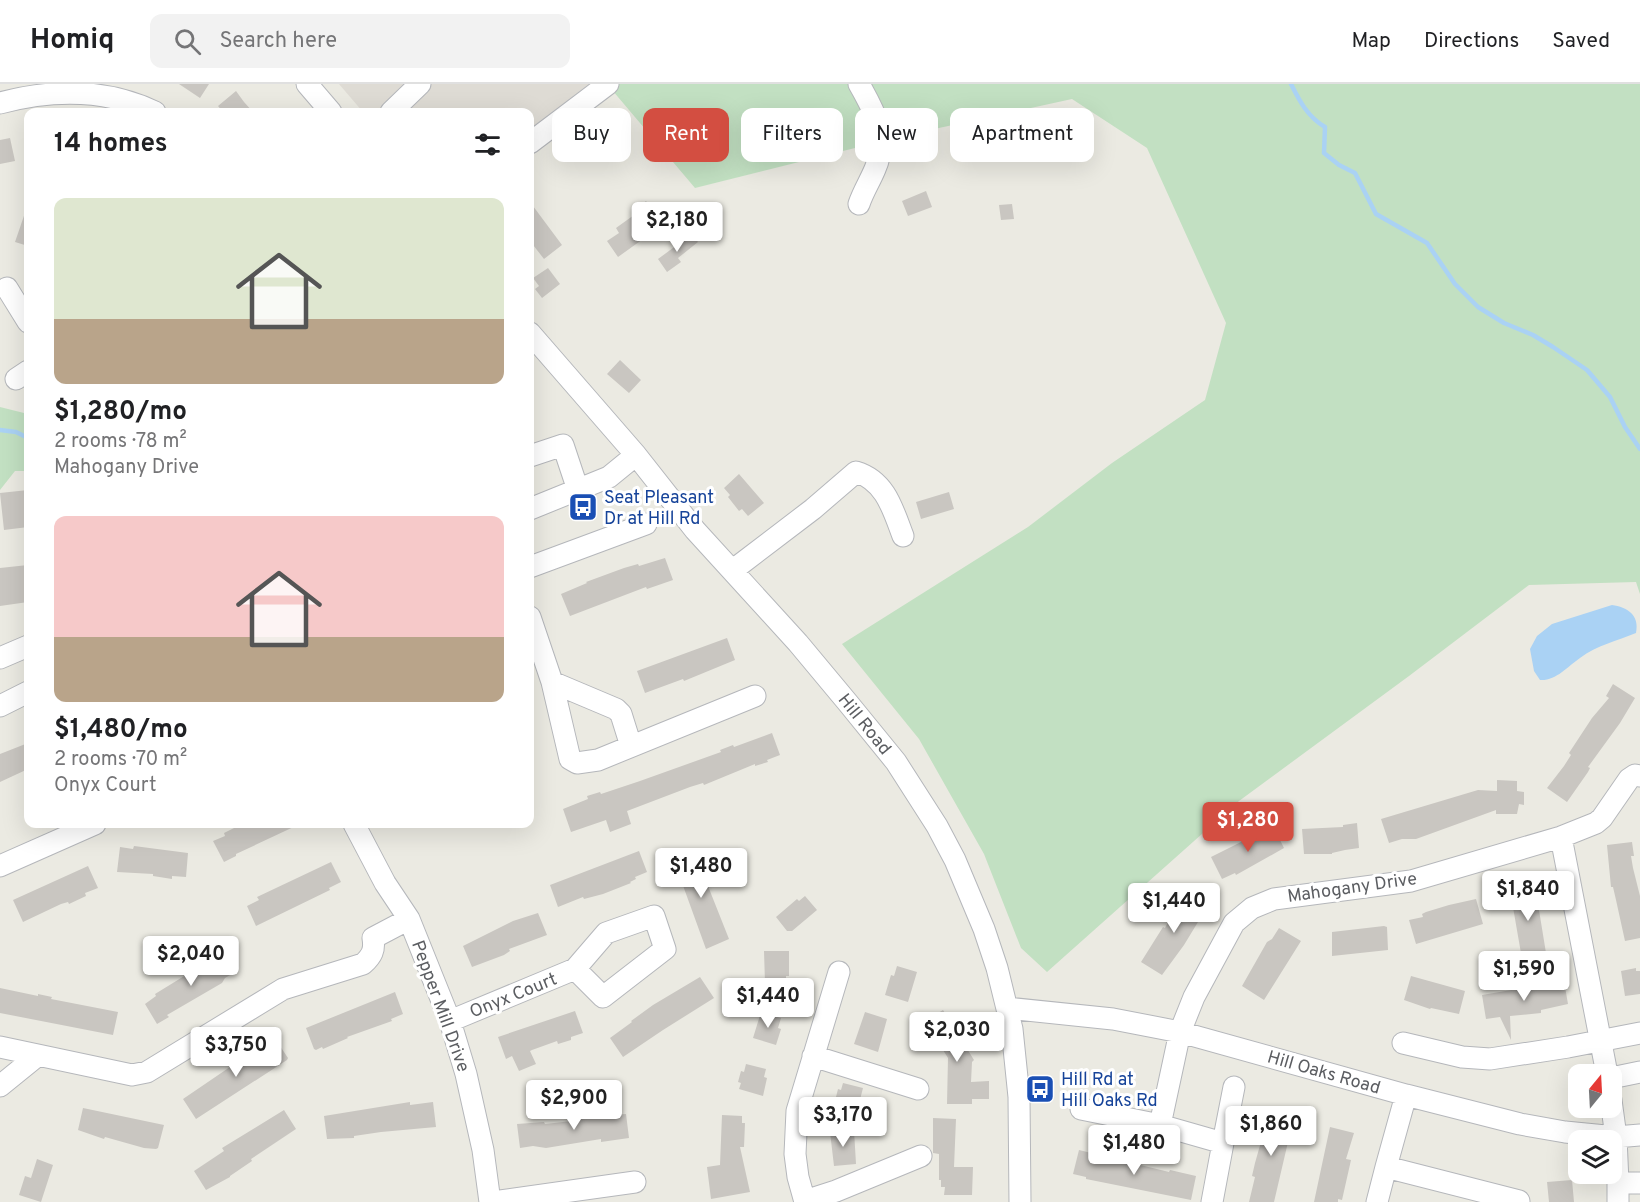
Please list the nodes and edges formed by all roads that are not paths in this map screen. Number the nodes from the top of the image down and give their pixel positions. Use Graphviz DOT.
graph roads {
  1 [pos="307,84"];
  2 [pos="420,84"];
  3 [pos="608,84"];
  4 [pos="859,84"];
  5 [pos="8,96"];
  6 [pos="144,108"];
  7 [pos="328,108"];
  8 [pos="395,108"];
  9 [pos="534,140"];
  10 [pos="859,204"];
  11 [pos="7,288"];
  12 [pos="24,316"];
  13 [pos="534,338"];
  14 [pos="636,454"];
  15 [pos="534,455"];
  16 [pos="578,490"];
  17 [pos="534,507"];
  18 [pos="646,524"];
  19 [pos="903,536"];
  20 [pos="534,566"];
  21 [pos="733,570"];
  22 [pos="534,629"];
  23 [pos="24,648"];
  24 [pos="0,658"];
  25 [pos="552,682"];
  26 [pos="24,694"];
  27 [pos="755,696"];
  28 [pos="0,706"];
  29 [pos="631,746"];
  30 [pos="1640,776"];
  31 [pos="86,828"];
  32 [pos="356,828"];
  33 [pos="1561,837"];
  34 [pos="0,866"];
  35 [pos="409,919"];
  36 [pos="575,969"];
  37 [pos="839,972"];
  38 [pos="1007,1008"];
  39 [pos="450,1021"];
  40 [pos="1180,1032"];
  41 [pos="1640,1033"];
  42 [pos="1600,1041"];
  43 [pos="1403,1043"];
  44 [pos="0,1047"];
  45 [pos="37,1056"];
  46 [pos="813,1056"];
  47 [pos="1605,1064"];
  48 [pos="1640,1072"];
  49 [pos="1622,1076"];
  50 [pos="0,1086"];
  51 [pos="1234,1087"];
  52 [pos="918,1089"];
  53 [pos="1406,1095"];
  54 [pos="1081,1109"];
  55 [pos="1160,1125"];
  56 [pos="1568,1132"];
  57 [pos="1640,1135"];
  58 [pos="1622,1136"];
  59 [pos="1223,1143"];
  60 [pos="921,1156"];
  61 [pos="1386,1167"];
  62 [pos="635,1182"];
  63 [pos="1640,1183"];
  64 [pos="1618,1192"];
  65 [pos="805,1201"];
  66 [pos="1519,1201"];
  67 [pos="492,1202"];
  68 [pos="1020,1202"];
  69 [pos="1212,1202"];
  70 [pos="1377,1202"];
  1 -- 7 [label="street"];
  2 -- 8 [label="street"];
  3 -- 9 [label="street"];
  4 -- 10 [label="street"];
  5 -- 6 [label="street"];
  11 -- 12 [label="street"];
  13 -- 14 [label="street, Hill Road"];
  14 -- 16 [label="street"];
  14 -- 21 [label="street, Hill Road"];
  15 -- 16 [label="street"];
  16 -- 17 [label="street"];
  18 -- 20 [label="street"];
  19 -- 21 [label="street"];
  21 -- 38 [label="street, Hill Road"];
  22 -- 25 [label="street"];
  23 -- 24 [label="street"];
  25 -- 29 [label="street"];
  25 -- 29 [label="street"];
  26 -- 28 [label="street"];
  27 -- 29 [label="street"];
  30 -- 33 [label="street, Mahogany Drive"];
  31 -- 34 [label="street"];
  32 -- 35 [label="street, Pepper Mill Drive"];
  33 -- 40 [label="street, Mahogany Drive"];
  33 -- 42 [label="street"];
  35 -- 39 [label="street, Pepper Mill Drive"];
  35 -- 45 [label="street"];
  36 -- 39 [label="street, Onyx Court"];
  37 -- 46 [label="street"];
  38 -- 40 [label="street, Hill Oaks Road"];
  38 -- 68 [label="street, Hill Road"];
  39 -- 67 [label="street, Pepper Mill Drive"];
  40 -- 53 [label="street, Hill Oaks Road"];
  40 -- 55 [label="street, Mahogany Drive"];
  41 -- 42 [label="street"];
  42 -- 43 [label="street"];
  42 -- 47 [label="street"];
  44 -- 45 [label="street"];
  45 -- 50 [label="street"];
  46 -- 52 [label="street"];
  46 -- 65 [label="street"];
  48 -- 49 [label="street"];
  51 -- 59 [label="street"];
  53 -- 56 [label="street, Hill Oaks Road"];
  53 -- 61 [label="street"];
  54 -- 55 [label="street"];
  55 -- 59 [label="street"];
  57 -- 58 [label="street, Hill Oaks Road"];
  59 -- 69 [label="street"];
  60 -- 65 [label="street"];
  61 -- 66 [label="street"];
  61 -- 70 [label="street"];
  62 -- 67 [label="street"];
  63 -- 64 [label="street"];
}
